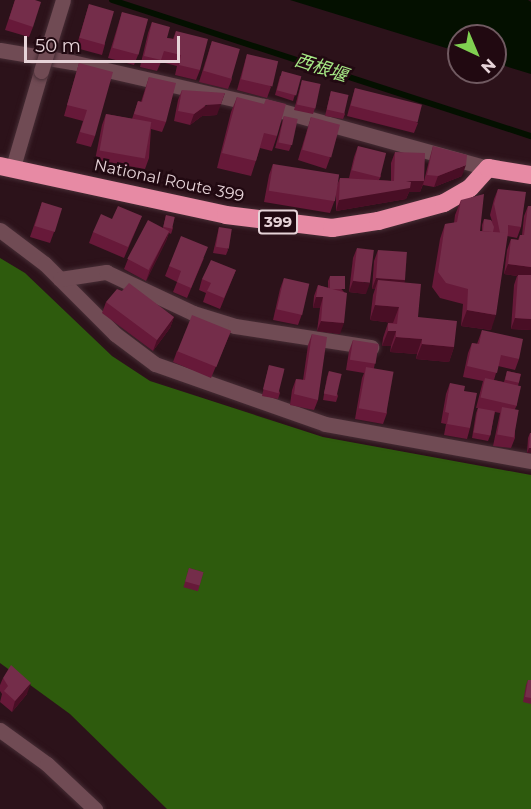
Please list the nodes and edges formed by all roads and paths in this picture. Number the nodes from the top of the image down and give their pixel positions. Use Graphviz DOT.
graph roads {
  1 [pos="63,0"];
  2 [pos="0,50"];
  3 [pos="7,166"];
  4 [pos="488,168"];
  5 [pos="531,175"];
  6 [pos="0,230"];
  7 [pos="60,279"];
  8 [pos="373,347"];
  9 [pos="531,460"];
  10 [pos="0,730"];
  11 [pos="95,809"];
  1 -- 3 [label="street, bridge"];
  2 -- 4 [label="street"];
  3 -- 4 [label="highway, National Route 399 / 399"];
  4 -- 5 [label="highway"];
  6 -- 7 [label="street"];
  7 -- 8 [label="street"];
  7 -- 9 [label="street"];
  10 -- 11 [label="street"];
}
